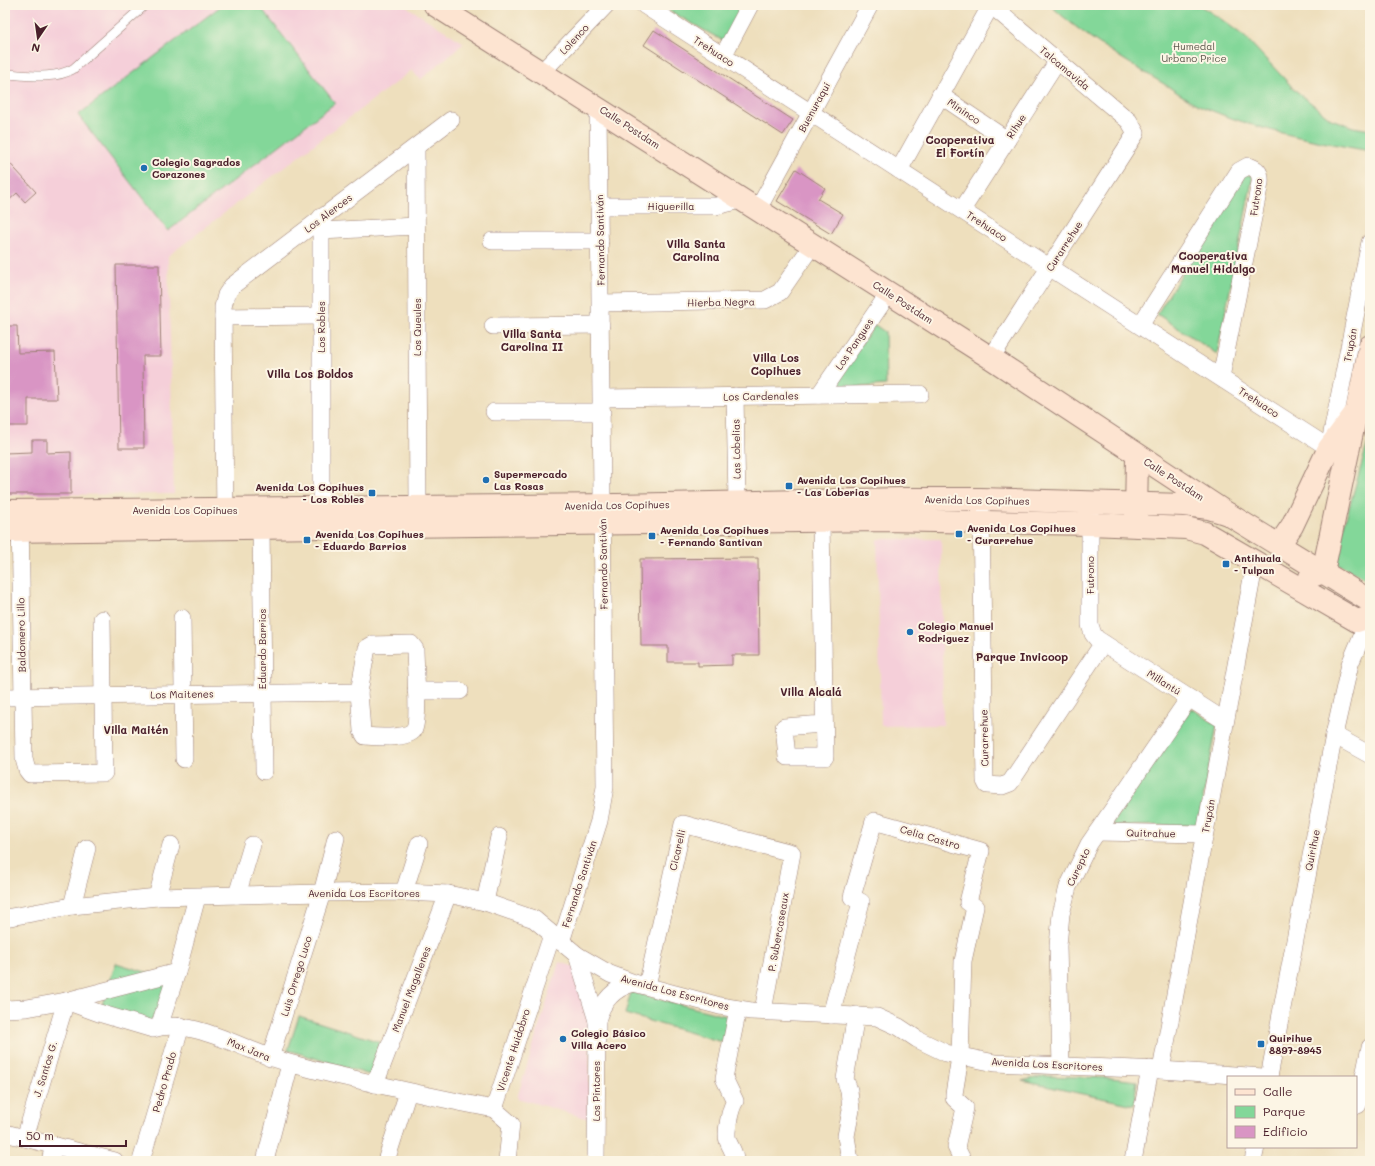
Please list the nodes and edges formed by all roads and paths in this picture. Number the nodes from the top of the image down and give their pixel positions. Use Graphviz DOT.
graph roads {
  1 [pos="145,5"];
  2 [pos="435,5"];
  3 [pos="606,5"];
  4 [pos="644,5"];
  5 [pos="750,5"];
  6 [pos="870,5"];
  7 [pos="991,5"];
  8 [pos="723,56"];
  9 [pos="1057,62"];
  10 [pos="542,72"];
  11 [pos="5,74"];
  12 [pos="940,95"];
  13 [pos="598,107"];
  14 [pos="811,113"];
  15 [pos="451,120"];
  16 [pos="1136,133"];
  17 [pos="1007,140"];
  18 [pos="416,147"];
  19 [pos="899,170"];
  20 [pos="750,204"];
  21 [pos="599,206"];
  22 [pos="962,210"];
  23 [pos="321,224"];
  24 [pos="416,226"];
  25 [pos="492,241"];
  26 [pos="600,241"];
  27 [pos="1370,242"];
  28 [pos="813,244"];
  29 [pos="1050,266"];
  30 [pos="889,293"];
  31 [pos="601,303"];
  32 [pos="321,316"];
  33 [pos="223,317"];
  34 [pos="1141,324"];
  35 [pos="493,326"];
  36 [pos="601,326"];
  37 [pos="1370,346"];
  38 [pos="991,358"];
  39 [pos="1368,372"];
  40 [pos="1221,377"];
  41 [pos="920,394"];
  42 [pos="819,395"];
  43 [pos="735,396"];
  44 [pos="602,405"];
  45 [pos="1357,410"];
  46 [pos="494,412"];
  47 [pos="1329,448"];
  48 [pos="1137,455"];
  49 [pos="981,499"];
  50 [pos="1090,502"];
  51 [pos="737,503"];
  52 [pos="1136,503"];
  53 [pos="418,507"];
  54 [pos="321,508"];
  55 [pos="603,514"];
  56 [pos="1228,514"];
  57 [pos="224,519"];
  58 [pos="12,521"];
  59 [pos="821,521"];
  60 [pos="981,521"];
  61 [pos="1090,524"];
  62 [pos="1135,526"];
  63 [pos="261,528"];
  64 [pos="1279,545"];
  65 [pos="1255,562"];
  66 [pos="1323,572"];
  67 [pos="1283,578"];
  68 [pos="1370,601"];
  69 [pos="182,618"];
  70 [pos="102,619"];
  71 [pos="1366,623"];
  72 [pos="1103,643"];
  73 [pos="416,691"];
  74 [pos="460,691"];
  75 [pos="359,692"];
  76 [pos="262,693"];
  77 [pos="183,694"];
  78 [pos="103,695"];
  79 [pos="13,696"];
  80 [pos="1189,698"];
  81 [pos="1226,721"];
  82 [pos="823,724"];
  83 [pos="1334,735"];
  84 [pos="1370,755"];
  85 [pos="184,759"];
  86 [pos="264,771"];
  87 [pos="1097,832"];
  88 [pos="1204,834"];
  89 [pos="499,837"];
  90 [pos="336,838"];
  91 [pos="419,844"];
  92 [pos="171,845"];
  93 [pos="252,845"];
  94 [pos="87,848"];
  95 [pos="792,853"];
  96 [pos="404,892"];
  97 [pos="322,893"];
  98 [pos="448,894"];
  99 [pos="236,895"];
  100 [pos="157,897"];
  101 [pos="197,897"];
  102 [pos="485,902"];
  103 [pos="72,906"];
  104 [pos="5,918"];
  105 [pos="556,938"];
  106 [pos="577,956"];
  107 [pos="177,972"];
  108 [pos="640,984"];
  109 [pos="66,1000"];
  110 [pos="5,1009"];
  111 [pos="738,1009"];
  112 [pos="763,1011"];
  113 [pos="832,1015"];
  114 [pos="856,1015"];
  115 [pos="596,1021"];
  116 [pos="181,1026"];
  117 [pos="159,1027"];
  118 [pos="1370,1047"];
  119 [pos="960,1057"];
  120 [pos="270,1058"];
  121 [pos="290,1064"];
  122 [pos="1061,1066"];
  123 [pos="1155,1070"];
  124 [pos="1248,1076"];
  125 [pos="1269,1076"];
  126 [pos="375,1084"];
  127 [pos="408,1092"];
  128 [pos="1361,1106"];
  129 [pos="494,1109"];
  130 [pos="5,1133"];
  131 [pos="25,1138"];
  132 [pos="1256,1148"];
  133 [pos="52,1153"];
  134 [pos="115,1161"];
  135 [pos="142,1161"];
  136 [pos="265,1161"];
  137 [pos="386,1161"];
  138 [pos="507,1161"];
  139 [pos="596,1161"];
  140 [pos="735,1161"];
  141 [pos="850,1161"];
  142 [pos="963,1161"];
  143 [pos="1133,1161"];
  144 [pos="1253,1161"];
  1 -- 11 [label="lane"];
  2 -- 10 [label="main road, Calle Postdam"];
  3 -- 10 [label="street, Lolenco"];
  4 -- 8 [label="street, Trehuaco"];
  5 -- 8 [label="street"];
  6 -- 14 [label="street, Buenuraqui"];
  7 -- 9 [label="street, Talcamavida"];
  7 -- 12 [label="street, Talcamavida"];
  8 -- 14 [label="street, Trehuaco"];
  9 -- 16 [label="street, Talcamavida"];
  9 -- 17 [label="street, Rihue"];
  10 -- 13 [label="main road, Calle Postdam"];
  12 -- 17 [label="street, Mininco"];
  12 -- 19 [label="street, Talcamavida"];
  13 -- 20 [label="main road, Calle Postdam"];
  13 -- 21 [label="street, Fernando Santiván"];
  14 -- 19 [label="street, Trehuaco"];
  14 -- 20 [label="street, Buenuraqui"];
  15 -- 18 [label="street, Los Alerces"];
  16 -- 29 [label="street, Curarrehue"];
  17 -- 22 [label="street, Rihue"];
  18 -- 23 [label="street, Los Alerces"];
  18 -- 24 [label="street, Los Queules"];
  19 -- 22 [label="street, Trehuaco"];
  20 -- 21 [label="street, Higuerilla"];
  20 -- 28 [label="main road, Calle Postdam"];
  21 -- 26 [label="street, Fernando Santiván"];
  22 -- 29 [label="street, Trehuaco"];
  23 -- 24 [label="street, Los Alerces"];
  23 -- 32 [label="street, Los Robles"];
  23 -- 33 [label="street, Los Alerces"];
  24 -- 53 [label="street, Los Queules"];
  25 -- 26 [label="street"];
  26 -- 31 [label="street, Fernando Santiván"];
  27 -- 47 [label="street, Trupán"];
  28 -- 30 [label="main road, Calle Postdam"];
  28 -- 31 [label="street, Hierba Negra"];
  29 -- 34 [label="street, Trehuaco"];
  29 -- 38 [label="street, Curarrehue"];
  30 -- 38 [label="main road, Calle Postdam"];
  30 -- 42 [label="street, Los Pangues"];
  31 -- 36 [label="street, Fernando Santiván"];
  32 -- 33 [label="street"];
  32 -- 54 [label="street, Los Robles"];
  33 -- 57 [label="street, Los Alerces"];
  34 -- 40 [label="street, Trehuaco"];
  34 -- 40 [label="street, Futrono"];
  35 -- 36 [label="street"];
  36 -- 44 [label="street, Fernando Santiván"];
  37 -- 39 [label="main road, Trupán"];
  38 -- 48 [label="main road, Calle Postdam"];
  39 -- 45 [label="main road, Trupán"];
  40 -- 47 [label="street, Trehuaco"];
  41 -- 42 [label="street, Los Cardenales"];
  42 -- 43 [label="street, Los Cardenales"];
  43 -- 44 [label="street, Los Cardenales"];
  43 -- 51 [label="street, Las Lobelias"];
  44 -- 46 [label="street, Los Cardenales"];
  44 -- 55 [label="street, Fernando Santiván"];
  45 -- 47 [label="main road, Trupán"];
  45 -- 66 [label="main road, Trupán"];
  47 -- 64 [label="main road, Trupán"];
  48 -- 52 [label="main road"];
  48 -- 56 [label="main road, Calle Postdam"];
  49 -- 50 [label="main road, Avenida Los Copihues"];
  49 -- 51 [label="main road, Avenida Los Copihues"];
  49 -- 60 [label="street, Curarrehue"];
  50 -- 52 [label="main road, Avenida Los Copihues"];
  50 -- 61 [label="street, Futrono"];
  51 -- 55 [label="main road, Avenida Los Copihues"];
  52 -- 56 [label="main road, Avenida Los Copihues"];
  52 -- 62 [label="main road"];
  53 -- 54 [label="main road, Avenida Los Copihues"];
  53 -- 55 [label="main road, Avenida Los Copihues"];
  54 -- 57 [label="main road, Avenida Los Copihues"];
  55 -- 59 [label="main road, Avenida Los Copihues"];
  55 -- 63 [label="main road, Avenida Los Copihues"];
  55 -- 105 [label="street, Fernando Santiván"];
  56 -- 64 [label="main road, Calle Postdam"];
  57 -- 58 [label="main road, Avenida Los Copihues"];
  57 -- 63 [label="main road, Avenida Los Copihues"];
  58 -- 79 [label="street, Baldomero Lillo"];
  59 -- 60 [label="main road, Avenida Los Copihues"];
  59 -- 82 [label="street"];
  60 -- 61 [label="main road, Avenida Los Copihues"];
  60 -- 72 [label="street, Curarrehue"];
  61 -- 62 [label="main road, Avenida Los Copihues"];
  61 -- 72 [label="street, Futrono"];
  62 -- 65 [label="main road"];
  63 -- 76 [label="street, Eduardo Barrios"];
  64 -- 66 [label="main road, Calle Postdam"];
  65 -- 67 [label="main road"];
  65 -- 81 [label="street, Trupán"];
  66 -- 67 [label="main road"];
  66 -- 68 [label="main road, Calle Postdam"];
  67 -- 71 [label="main road"];
  69 -- 77 [label="street"];
  70 -- 78 [label="street"];
  71 -- 83 [label="street, Quirihue"];
  72 -- 80 [label="street, Millantú"];
  73 -- 74 [label="street"];
  73 -- 75 [label="street"];
  73 -- 75 [label="street"];
  75 -- 76 [label="street, Los Maitenes"];
  76 -- 77 [label="street, Los Maitenes"];
  76 -- 86 [label="street, Eduardo Barrios"];
  77 -- 78 [label="street, Los Maitenes"];
  77 -- 85 [label="street"];
  78 -- 79 [label="street, Los Maitenes"];
  78 -- 79 [label="street, Baldomero Lillo"];
  80 -- 81 [label="street, Millantú"];
  80 -- 87 [label="street, Curepto"];
  81 -- 88 [label="street, Trupán"];
  83 -- 84 [label="street"];
  83 -- 125 [label="street, Quirihue"];
  87 -- 88 [label="street, Quitrahue"];
  87 -- 122 [label="street, Curepto"];
  88 -- 123 [label="street, Trupán"];
  89 -- 102 [label="street"];
  90 -- 97 [label="street, Luis Orrego Luco"];
  91 -- 96 [label="street"];
  92 -- 100 [label="street"];
  93 -- 99 [label="street"];
  94 -- 103 [label="street"];
  95 -- 108 [label="street, Cicarelli"];
  95 -- 112 [label="street, P. Subercaseaux"];
  96 -- 97 [label="street, Avenida Los Escritores"];
  96 -- 98 [label="street, Avenida Los Escritores"];
  97 -- 99 [label="street, Avenida Los Escritores"];
  97 -- 120 [label="street, Luis Orrego Luco"];
  98 -- 102 [label="street, Avenida Los Escritores"];
  98 -- 126 [label="street, Manuel Magallenes"];
  99 -- 101 [label="street, Avenida Los Escritores"];
  100 -- 101 [label="street, Avenida Los Escritores"];
  100 -- 103 [label="street, Avenida Los Escritores"];
  101 -- 107 [label="street"];
  102 -- 105 [label="street, Avenida Los Escritores"];
  103 -- 104 [label="street, Avenida Los Escritores"];
  105 -- 106 [label="street, Avenida Los Escritores"];
  105 -- 129 [label="street, Vicente Huidobro"];
  106 -- 108 [label="street, Avenida Los Escritores"];
  106 -- 115 [label="street, Los Pintores"];
  107 -- 109 [label="street"];
  107 -- 117 [label="street"];
  108 -- 111 [label="street, Avenida Los Escritores"];
  108 -- 115 [label="street, Los Pintores"];
  109 -- 110 [label="street"];
  109 -- 117 [label="street, Max Jara"];
  109 -- 131 [label="street, J. Santos G."];
  111 -- 112 [label="street, Avenida Los Escritores"];
  111 -- 140 [label="street"];
  112 -- 113 [label="street, Avenida Los Escritores"];
  113 -- 114 [label="street, Avenida Los Escritores"];
  113 -- 119 [label="street, Celia Castro"];
  114 -- 119 [label="street, Avenida Los Escritores"];
  114 -- 141 [label="street"];
  115 -- 139 [label="street, Los Pintores"];
  116 -- 117 [label="street, Max Jara"];
  116 -- 120 [label="street, Max Jara"];
  116 -- 135 [label="street, Pedro Prado"];
  118 -- 128 [label="street"];
  119 -- 122 [label="street, Avenida Los Escritores"];
  119 -- 142 [label="street"];
  120 -- 121 [label="street, Max Jara"];
  121 -- 126 [label="street, Max Jara"];
  121 -- 136 [label="street"];
  122 -- 123 [label="street, Avenida Los Escritores"];
  123 -- 124 [label="street, Avenida Los Escritores"];
  123 -- 143 [label="street, Trupán"];
  126 -- 127 [label="street, Max Jara"];
  127 -- 129 [label="street, Max Jara"];
  127 -- 137 [label="street"];
  129 -- 138 [label="street"];
  130 -- 131 [label="street"];
  131 -- 133 [label="street"];
  132 -- 144 [label="street"];
  133 -- 134 [label="street"];
}
